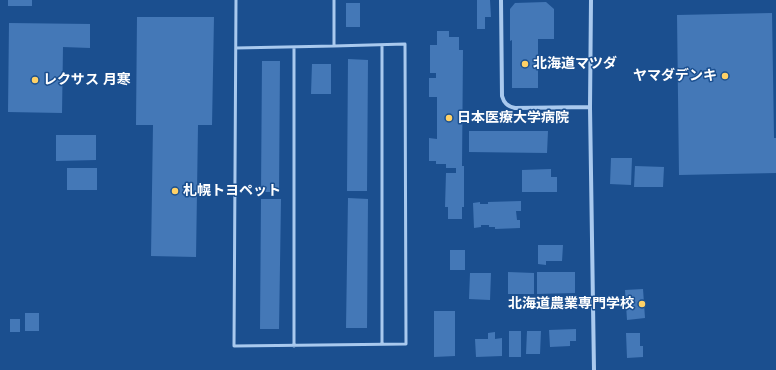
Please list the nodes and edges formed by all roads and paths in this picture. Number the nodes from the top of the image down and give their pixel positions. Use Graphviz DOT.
graph roads {
  1 [pos="236,0"];
  2 [pos="334,0"];
  3 [pos="501,0"];
  4 [pos="591,0"];
  5 [pos="382,45"];
  6 [pos="334,46"];
  7 [pos="294,47"];
  8 [pos="236,48"];
  9 [pos="590,107"];
  10 [pos="382,344"];
  11 [pos="294,346"];
  12 [pos="594,370"];
  1 -- 8 [label="lane"];
  2 -- 6 [label="lane"];
  3 -- 9 [label="street"];
  4 -- 9 [label="street"];
  5 -- 6 [label="lane"];
  5 -- 10 [label="lane"];
  5 -- 10 [label="lane"];
  6 -- 7 [label="lane"];
  7 -- 8 [label="lane"];
  7 -- 11 [label="lane"];
  8 -- 11 [label="lane"];
  9 -- 12 [label="street"];
  10 -- 11 [label="lane"];
}
